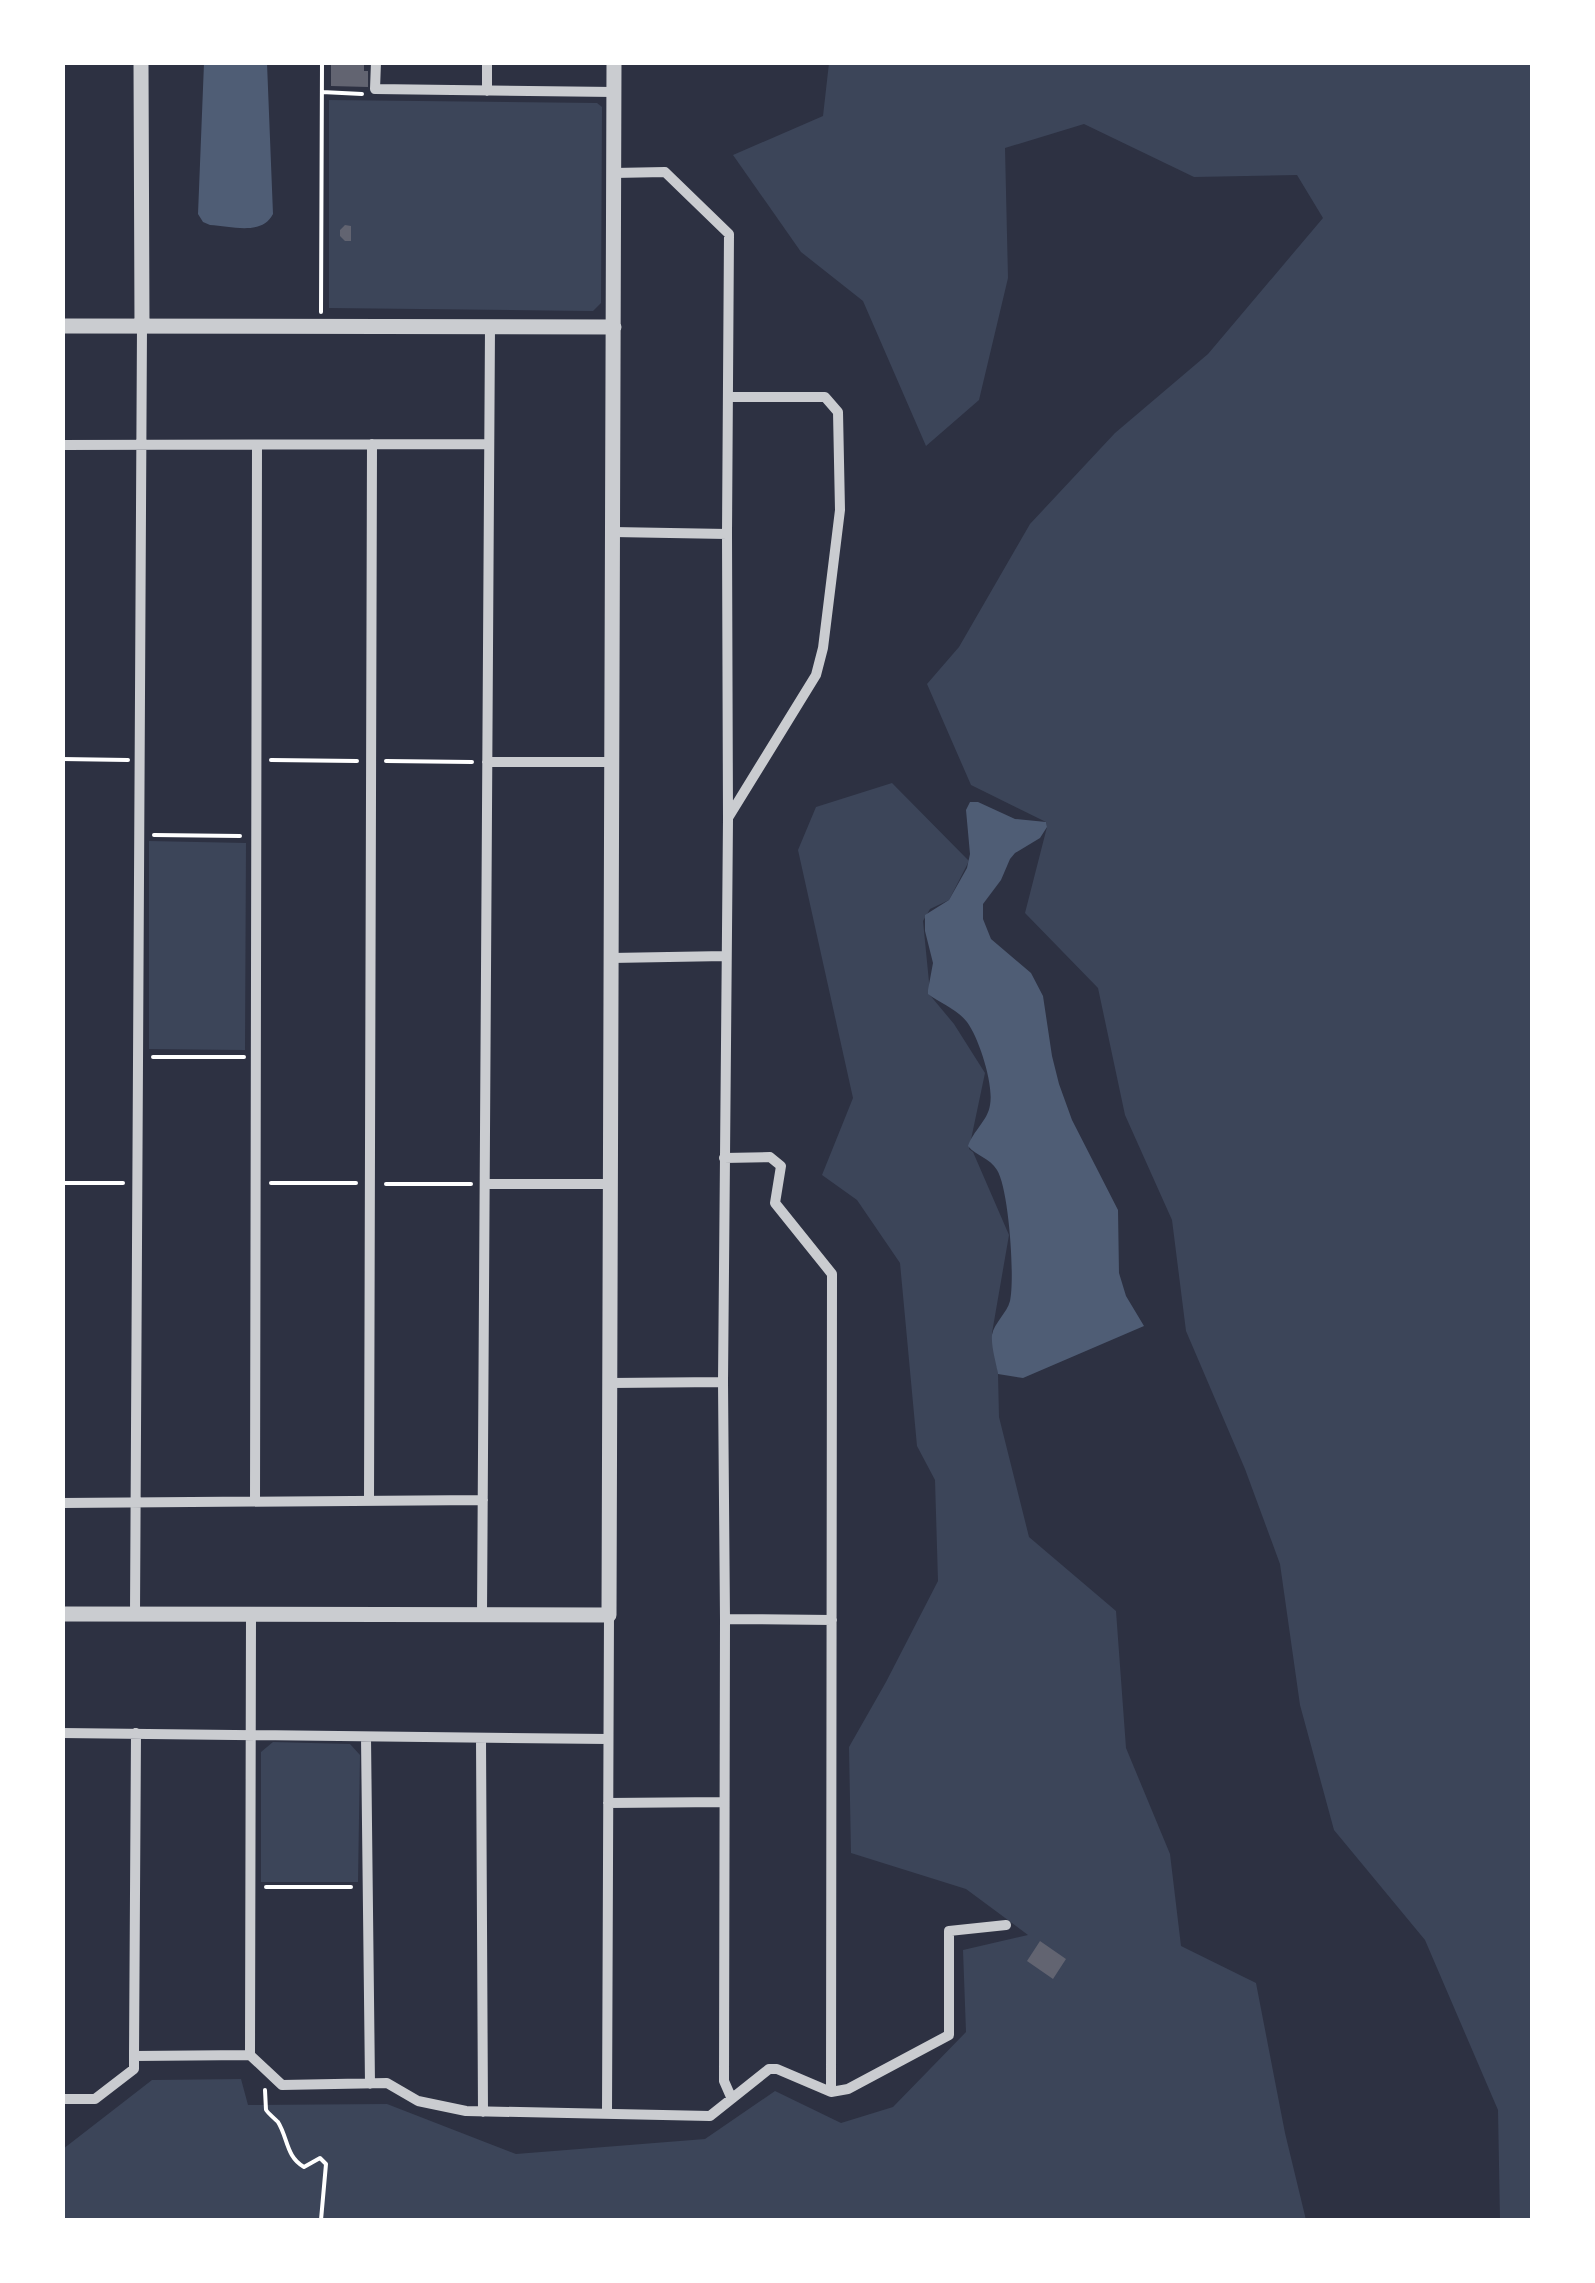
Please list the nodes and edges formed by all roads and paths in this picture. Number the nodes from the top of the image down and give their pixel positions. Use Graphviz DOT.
graph roads {
  1 [pos="141,62"];
  2 [pos="322,62"];
  3 [pos="376,62"];
  4 [pos="487,62"];
  5 [pos="614,62"];
  6 [pos="375,89"];
  7 [pos="487,91"];
  8 [pos="322,92"];
  9 [pos="614,92"];
  10 [pos="614,173"];
  11 [pos="62,326"];
  12 [pos="142,326"];
  13 [pos="321,326"];
  14 [pos="490,327"];
  15 [pos="614,327"];
  16 [pos="728,397"];
  17 [pos="372,444"];
  18 [pos="489,444"];
  19 [pos="142,445"];
  20 [pos="257,445"];
  21 [pos="62,446"];
  22 [pos="612,532"];
  23 [pos="726,534"];
  24 [pos="62,759"];
  25 [pos="140,760"];
  26 [pos="487,762"];
  27 [pos="612,762"];
  28 [pos="728,819"];
  29 [pos="139,835"];
  30 [pos="256,836"];
  31 [pos="726,956"];
  32 [pos="611,958"];
  33 [pos="138,1056"];
  34 [pos="256,1057"];
  35 [pos="724,1158"];
  36 [pos="62,1183"];
  37 [pos="138,1184"];
  38 [pos="485,1184"];
  39 [pos="610,1184"];
  40 [pos="722,1382"];
  41 [pos="610,1383"];
  42 [pos="368,1500"];
  43 [pos="483,1500"];
  44 [pos="255,1501"];
  45 [pos="62,1502"];
  46 [pos="136,1502"];
  47 [pos="62,1614"];
  48 [pos="135,1614"];
  49 [pos="252,1615"];
  50 [pos="482,1615"];
  51 [pos="609,1615"];
  52 [pos="726,1620"];
  53 [pos="832,1620"];
  54 [pos="62,1733"];
  55 [pos="136,1733"];
  56 [pos="251,1736"];
  57 [pos="366,1736"];
  58 [pos="482,1738"];
  59 [pos="608,1739"];
  60 [pos="608,1802"];
  61 [pos="724,1802"];
  62 [pos="251,1887"];
  63 [pos="368,1888"];
  64 [pos="1006,1925"];
  65 [pos="250,2055"];
  66 [pos="134,2056"];
  67 [pos="266,2070"];
  68 [pos="370,2084"];
  69 [pos="831,2092"];
  70 [pos="732,2097"];
  71 [pos="62,2100"];
  72 [pos="483,2112"];
  73 [pos="607,2113"];
  74 [pos="321,2220"];
  1 -- 12 [label="street"];
  2 -- 8 [label="path"];
  3 -- 6 [label="street"];
  4 -- 7 [label="street"];
  5 -- 9 [label="street"];
  6 -- 7 [label="street"];
  6 -- 8 [label="path"];
  7 -- 9 [label="street"];
  8 -- 13 [label="path"];
  9 -- 10 [label="street"];
  10 -- 15 [label="street"];
  10 -- 16 [label="street"];
  11 -- 12 [label="street"];
  12 -- 13 [label="street"];
  12 -- 19 [label="street"];
  13 -- 14 [label="street"];
  14 -- 15 [label="street"];
  14 -- 18 [label="street"];
  15 -- 22 [label="street"];
  16 -- 23 [label="street"];
  16 -- 28 [label="street"];
  17 -- 18 [label="street"];
  17 -- 20 [label="street"];
  17 -- 42 [label="street"];
  18 -- 26 [label="street"];
  19 -- 20 [label="street"];
  19 -- 21 [label="street"];
  19 -- 25 [label="street"];
  20 -- 30 [label="street"];
  22 -- 23 [label="street"];
  22 -- 27 [label="street"];
  23 -- 28 [label="street"];
  24 -- 25 [label="path"];
  25 -- 29 [label="street"];
  26 -- 27 [label="street"];
  26 -- 38 [label="street"];
  27 -- 32 [label="street"];
  28 -- 31 [label="street"];
  29 -- 30 [label="path"];
  29 -- 33 [label="street"];
  30 -- 34 [label="street"];
  31 -- 32 [label="street"];
  31 -- 35 [label="street"];
  32 -- 39 [label="street"];
  33 -- 34 [label="path"];
  33 -- 37 [label="street"];
  34 -- 44 [label="street"];
  35 -- 40 [label="street"];
  35 -- 53 [label="street"];
  36 -- 37 [label="path"];
  37 -- 46 [label="street"];
  38 -- 39 [label="street"];
  38 -- 43 [label="street"];
  39 -- 41 [label="street"];
  40 -- 41 [label="street"];
  40 -- 52 [label="street"];
  41 -- 51 [label="street"];
  42 -- 43 [label="street"];
  42 -- 44 [label="street"];
  43 -- 50 [label="street"];
  44 -- 46 [label="street"];
  45 -- 46 [label="street"];
  46 -- 48 [label="street"];
  47 -- 48 [label="street"];
  48 -- 49 [label="street"];
  49 -- 50 [label="street"];
  49 -- 56 [label="street"];
  50 -- 51 [label="street"];
  51 -- 59 [label="street"];
  52 -- 53 [label="street"];
  52 -- 61 [label="street"];
  53 -- 69 [label="street"];
  54 -- 55 [label="street"];
  55 -- 56 [label="street"];
  55 -- 66 [label="street"];
  56 -- 57 [label="street"];
  56 -- 62 [label="street"];
  57 -- 58 [label="street"];
  57 -- 63 [label="street"];
  58 -- 59 [label="street"];
  58 -- 72 [label="street"];
  59 -- 60 [label="street"];
  60 -- 61 [label="street"];
  60 -- 73 [label="street"];
  61 -- 70 [label="street"];
  62 -- 63 [label="path"];
  62 -- 65 [label="street"];
  63 -- 68 [label="street"];
  64 -- 69 [label="street"];
  65 -- 66 [label="street"];
  65 -- 67 [label="street"];
  66 -- 71 [label="street"];
  67 -- 68 [label="street"];
  67 -- 74 [label="path"];
  68 -- 72 [label="street"];
  69 -- 70 [label="street"];
  70 -- 73 [label="street"];
  72 -- 73 [label="street"];
}
